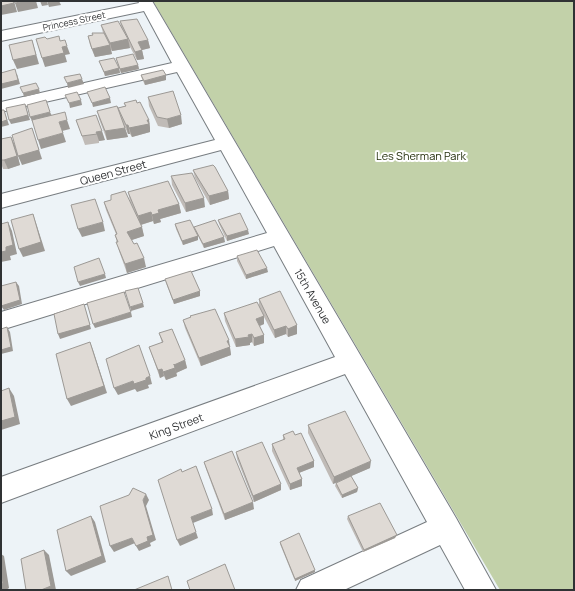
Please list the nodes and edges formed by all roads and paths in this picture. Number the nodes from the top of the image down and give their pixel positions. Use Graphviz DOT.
graph roads {
  1 [pos="146,4"];
  2 [pos="1,36"];
  3 [pos="182,66"];
  4 [pos="1,107"];
  5 [pos="226,143"];
  6 [pos="1,201"];
  7 [pos="280,237"];
  8 [pos="1,321"];
  9 [pos="350,361"];
  10 [pos="1,490"];
  11 [pos="446,528"];
  12 [pos="311,590"];
  13 [pos="481,590"];
  1 -- 2 [label="street, Princess Street"];
  1 -- 3 [label="street, 15th Avenue"];
  3 -- 4 [label="street"];
  3 -- 5 [label="street, 15th Avenue"];
  5 -- 6 [label="street, Queen Street"];
  5 -- 7 [label="street, 15th Avenue"];
  7 -- 8 [label="street"];
  7 -- 9 [label="street, 15th Avenue"];
  9 -- 10 [label="street, King Street"];
  9 -- 11 [label="street, 15th Avenue"];
  11 -- 12 [label="street"];
  11 -- 13 [label="street, 15th Avenue"];
}
